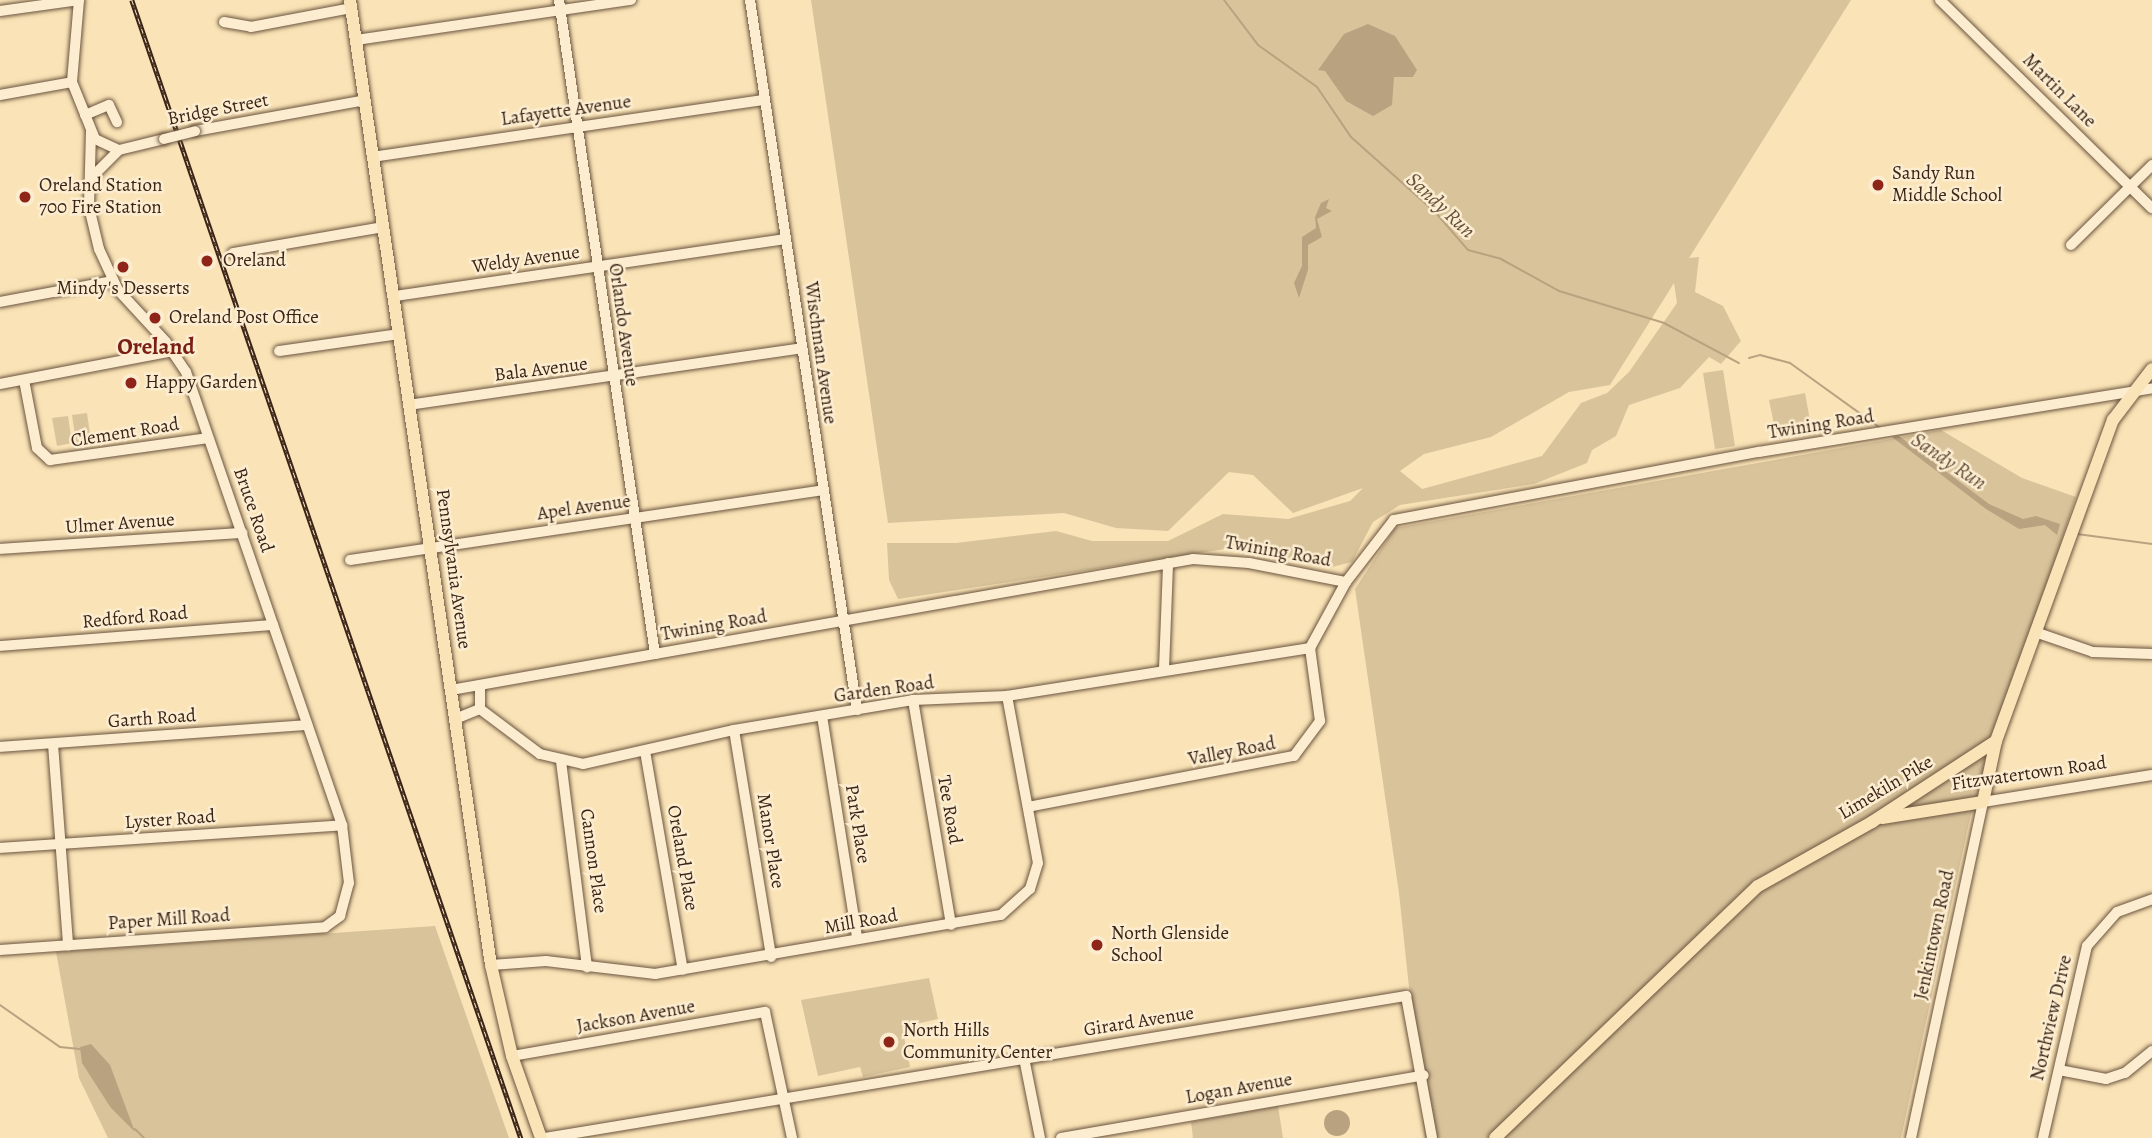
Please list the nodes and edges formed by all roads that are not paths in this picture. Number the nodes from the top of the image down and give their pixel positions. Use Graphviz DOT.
graph roads {
  1 [pos="79,0"];
  2 [pos="631,0"];
  3 [pos="750,0"];
  4 [pos="1940,0"];
  5 [pos="351,4"];
  6 [pos="560,6"];
  7 [pos="0,11"];
  8 [pos="224,22"];
  9 [pos="356,40"];
  10 [pos="72,82"];
  11 [pos="0,95"];
  12 [pos="365,100"];
  13 [pos="765,100"];
  14 [pos="85,115"];
  15 [pos="117,122"];
  16 [pos="576,127"];
  17 [pos="91,131"];
  18 [pos="119,150"];
  19 [pos="372,157"];
  20 [pos="2152,165"];
  21 [pos="90,179"];
  22 [pos="2130,186"];
  23 [pos="2152,208"];
  24 [pos="383,228"];
  25 [pos="786,239"];
  26 [pos="2071,245"];
  27 [pos="233,253"];
  28 [pos="597,268"];
  29 [pos="113,281"];
  30 [pos="395,296"];
  31 [pos="0,302"];
  32 [pos="400,334"];
  33 [pos="802,348"];
  34 [pos="173,351"];
  35 [pos="279,351"];
  36 [pos="2152,369"];
  37 [pos="613,379"];
  38 [pos="24,380"];
  39 [pos="0,384"];
  40 [pos="2152,388"];
  41 [pos="2130,392"];
  42 [pos="408,405"];
  43 [pos="208,438"];
  44 [pos="822,490"];
  45 [pos="634,518"];
  46 [pos="242,533"];
  47 [pos="431,547"];
  48 [pos="0,549"];
  49 [pos="350,560"];
  50 [pos="1168,563"];
  51 [pos="1346,582"];
  52 [pos="843,621"];
  53 [pos="273,625"];
  54 [pos="2035,632"];
  55 [pos="0,646"];
  56 [pos="1310,648"];
  57 [pos="654,654"];
  58 [pos="2152,654"];
  59 [pos="1164,669"];
  60 [pos="480,686"];
  61 [pos="451,690"];
  62 [pos="1007,696"];
  63 [pos="913,700"];
  64 [pos="480,709"];
  65 [pos="858,710"];
  66 [pos="822,716"];
  67 [pos="456,719"];
  68 [pos="307,725"];
  69 [pos="734,730"];
  70 [pos="1996,741"];
  71 [pos="53,744"];
  72 [pos="0,747"];
  73 [pos="645,751"];
  74 [pos="561,761"];
  75 [pos="2152,775"];
  76 [pos="1983,802"];
  77 [pos="1028,807"];
  78 [pos="1872,822"];
  79 [pos="342,825"];
  80 [pos="61,845"];
  81 [pos="0,848"];
  82 [pos="2152,899"];
  83 [pos="338,919"];
  84 [pos="951,925"];
  85 [pos="858,938"];
  86 [pos="68,945"];
  87 [pos="0,950"];
  88 [pos="771,957"];
  89 [pos="491,965"];
  90 [pos="587,967"];
  91 [pos="684,970"];
  92 [pos="2152,1051"];
  93 [pos="512,1056"];
  94 [pos="1024,1058"];
  95 [pos="2059,1070"];
  96 [pos="1424,1075"];
  97 [pos="784,1097"];
  98 [pos="543,1138"];
  99 [pos="792,1138"];
  100 [pos="1040,1138"];
  101 [pos="1060,1138"];
  102 [pos="1432,1138"];
  103 [pos="1495,1138"];
  104 [pos="1911,1138"];
  105 [pos="2043,1138"];
  1 -- 7 [label="street"];
  1 -- 10 [label="street"];
  2 -- 6 [label="street"];
  3 -- 13 [label="street, Wischman Avenue"];
  4 -- 22 [label="street, Martin Lane"];
  5 -- 8 [label="street"];
  5 -- 9 [label="main road, Pennsylvania Avenue"];
  6 -- 9 [label="street"];
  6 -- 16 [label="street, Orlando Avenue"];
  9 -- 12 [label="main road, Pennsylvania Avenue"];
  10 -- 11 [label="street"];
  10 -- 14 [label="street"];
  12 -- 18 [label="street, Bridge Street, bridge"];
  12 -- 19 [label="main road, Pennsylvania Avenue"];
  13 -- 16 [label="street, Lafayette Avenue"];
  13 -- 25 [label="street, Wischman Avenue"];
  14 -- 15 [label="street"];
  14 -- 17 [label="street"];
  16 -- 19 [label="street, Lafayette Avenue"];
  16 -- 28 [label="street, Orlando Avenue"];
  17 -- 18 [label="street"];
  17 -- 21 [label="street, Bruce Road"];
  18 -- 21 [label="street"];
  19 -- 24 [label="main road, Pennsylvania Avenue"];
  20 -- 22 [label="street"];
  21 -- 29 [label="street, Bruce Road"];
  22 -- 23 [label="street, Martin Lane"];
  22 -- 26 [label="street"];
  24 -- 27 [label="street"];
  24 -- 30 [label="main road, Pennsylvania Avenue"];
  25 -- 28 [label="street, Weldy Avenue"];
  25 -- 33 [label="street, Wischman Avenue"];
  28 -- 30 [label="street, Weldy Avenue"];
  28 -- 37 [label="street, Orlando Avenue"];
  29 -- 31 [label="street"];
  29 -- 34 [label="street, Bruce Road"];
  30 -- 32 [label="main road, Pennsylvania Avenue"];
  32 -- 35 [label="street"];
  32 -- 42 [label="main road, Pennsylvania Avenue"];
  33 -- 37 [label="street, Bala Avenue"];
  33 -- 44 [label="street, Wischman Avenue"];
  34 -- 38 [label="street"];
  34 -- 43 [label="street, Bruce Road"];
  36 -- 41 [label="main road"];
  37 -- 42 [label="street, Bala Avenue"];
  37 -- 45 [label="street, Orlando Avenue"];
  38 -- 39 [label="street"];
  38 -- 43 [label="street, Clement Road"];
  40 -- 41 [label="street, Twining Road"];
  41 -- 51 [label="street, Twining Road"];
  41 -- 54 [label="main road"];
  42 -- 47 [label="main road, Pennsylvania Avenue"];
  43 -- 46 [label="street, Bruce Road"];
  44 -- 45 [label="street, Apel Avenue"];
  44 -- 52 [label="street, Wischman Avenue"];
  45 -- 47 [label="street, Apel Avenue"];
  45 -- 57 [label="street, Orlando Avenue"];
  46 -- 48 [label="street, Ulmer Avenue"];
  46 -- 53 [label="street, Bruce Road"];
  47 -- 49 [label="street, Apel Avenue"];
  47 -- 61 [label="main road, Pennsylvania Avenue"];
  50 -- 51 [label="street, Twining Road"];
  50 -- 52 [label="street, Twining Road"];
  50 -- 59 [label="street"];
  51 -- 56 [label="street"];
  52 -- 57 [label="street, Twining Road"];
  52 -- 65 [label="street, Wischman Avenue"];
  53 -- 55 [label="street, Redford Road"];
  53 -- 68 [label="street, Bruce Road"];
  54 -- 58 [label="street"];
  54 -- 70 [label="main road"];
  56 -- 59 [label="street, Garden Road"];
  56 -- 77 [label="street, Valley Road"];
  57 -- 60 [label="street, Twining Road"];
  59 -- 62 [label="street, Garden Road"];
  60 -- 61 [label="street, Twining Road"];
  60 -- 64 [label="street"];
  61 -- 67 [label="main road, Pennsylvania Avenue"];
  62 -- 63 [label="street, Garden Road"];
  62 -- 77 [label="street, Mill Road"];
  63 -- 65 [label="street, Garden Road"];
  63 -- 84 [label="street, Tee Road"];
  64 -- 67 [label="street"];
  64 -- 74 [label="street, Garden Road"];
  65 -- 66 [label="street, Garden Road"];
  66 -- 69 [label="street, Garden Road"];
  66 -- 85 [label="street, Park Place"];
  67 -- 89 [label="main road, Pennsylvania Avenue"];
  68 -- 71 [label="street, Garth Road"];
  68 -- 79 [label="street, Bruce Road"];
  69 -- 73 [label="street, Garden Road"];
  69 -- 88 [label="street, Manor Place"];
  70 -- 76 [label="main road, Jenkintown Road"];
  70 -- 78 [label="main road, Limekiln Pike"];
  71 -- 72 [label="street, Garth Road"];
  71 -- 80 [label="street"];
  73 -- 74 [label="street, Garden Road"];
  73 -- 91 [label="street, Oreland Place"];
  74 -- 90 [label="street, Cannon Place"];
  75 -- 76 [label="street, Fitzwatertown Road"];
  76 -- 78 [label="main road, Fitzwatertown Road"];
  76 -- 104 [label="street, Jenkintown Road"];
  77 -- 84 [label="street, Mill Road"];
  78 -- 103 [label="main road, Limekiln Pike"];
  79 -- 80 [label="street, Lyster Road"];
  79 -- 83 [label="street, Bruce Road"];
  80 -- 81 [label="street, Lyster Road"];
  80 -- 86 [label="street"];
  82 -- 95 [label="street, Northview Drive"];
  83 -- 86 [label="street, Paper Mill Road"];
  84 -- 85 [label="street, Mill Road"];
  85 -- 88 [label="street, Mill Road"];
  86 -- 87 [label="street, Paper Mill Road"];
  88 -- 91 [label="street, Mill Road"];
  89 -- 90 [label="street, Mill Road"];
  89 -- 93 [label="main road, Pennsylvania Avenue"];
  90 -- 91 [label="street, Mill Road"];
  92 -- 95 [label="street"];
  93 -- 97 [label="street, Jackson Avenue"];
  93 -- 98 [label="main road, Pennsylvania Avenue"];
  94 -- 96 [label="street, Girard Avenue"];
  94 -- 97 [label="street, Girard Avenue"];
  94 -- 100 [label="street"];
  95 -- 105 [label="street, Northview Drive"];
  96 -- 101 [label="street, Logan Avenue"];
  96 -- 102 [label="street"];
  97 -- 98 [label="street, Girard Avenue"];
  97 -- 99 [label="street"];
}
